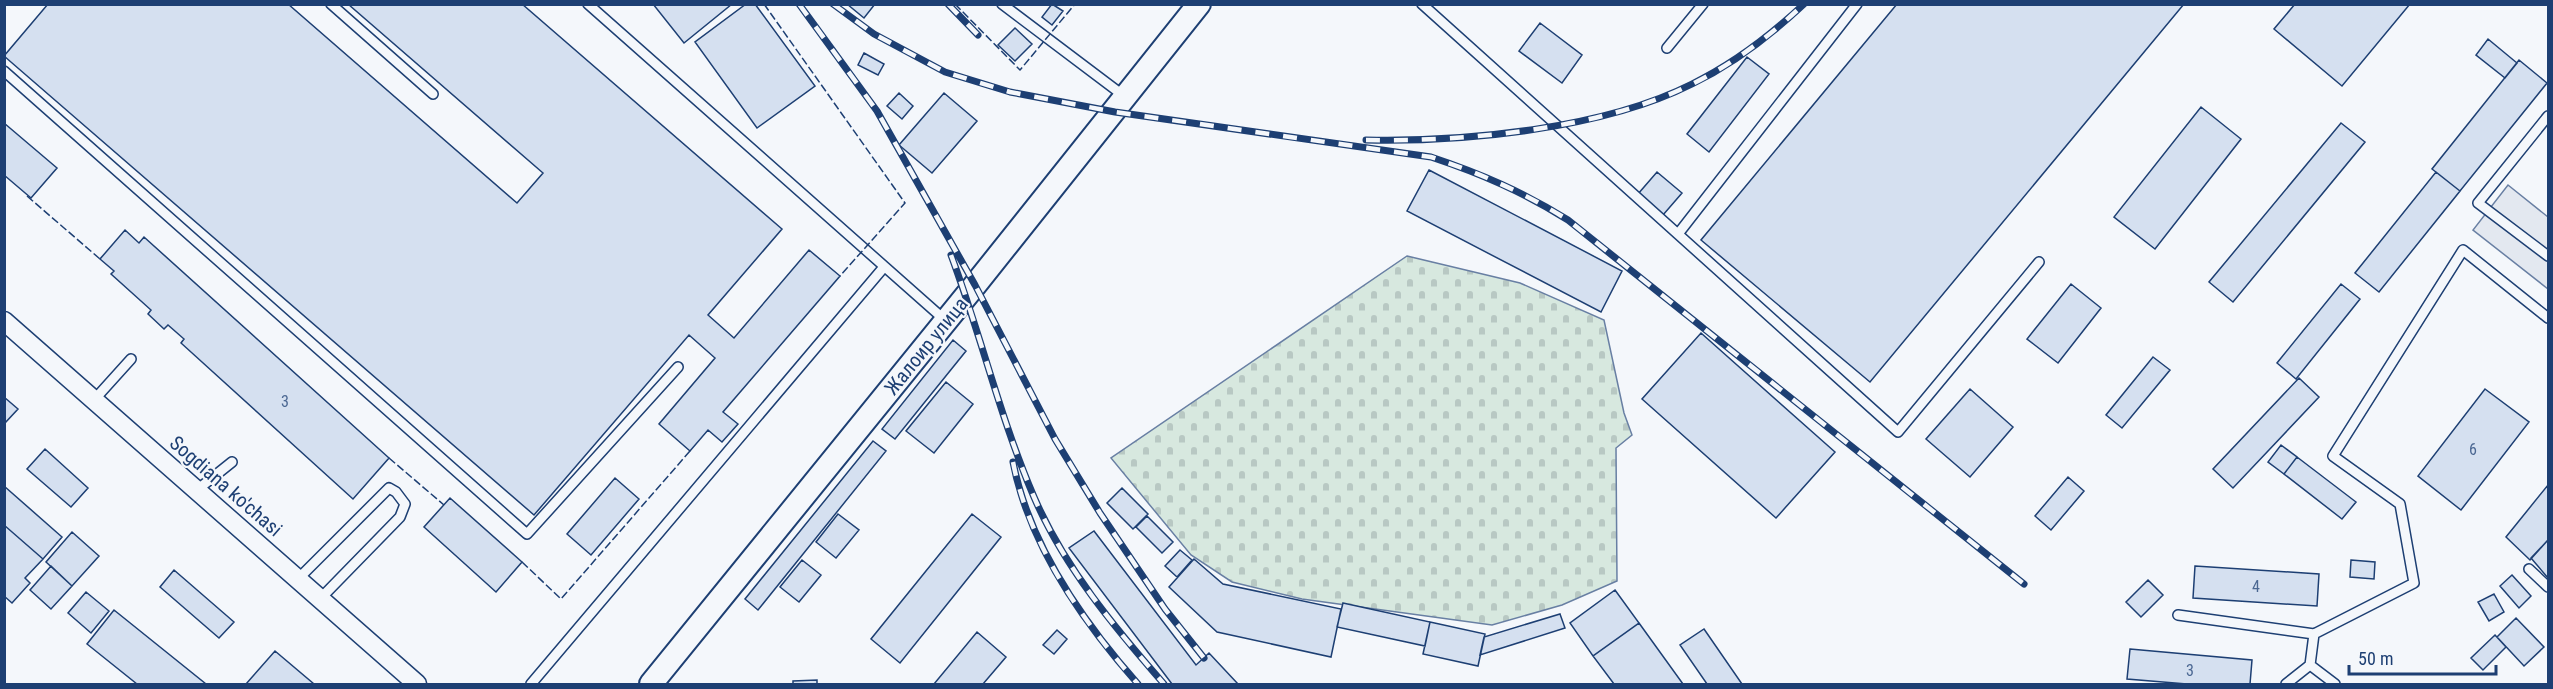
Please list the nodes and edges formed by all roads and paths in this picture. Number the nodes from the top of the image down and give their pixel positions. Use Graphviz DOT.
graph roads {
  1 [pos="331,4"];
  2 [pos="588,4"];
  3 [pos="1002,4"];
  4 [pos="1199,4"];
  5 [pos="1422,4"];
  6 [pos="1703,4"];
  7 [pos="1857,4"];
  8 [pos="1667,48"];
  9 [pos="4,72"];
  10 [pos="433,94"];
  11 [pos="1126,98"];
  12 [pos="2548,116"];
  13 [pos="1678,234"];
  14 [pos="2548,256"];
  15 [pos="2039,262"];
  16 [pos="884,267"];
  17 [pos="2548,318"];
  18 [pos="4,321"];
  19 [pos="946,321"];
  20 [pos="131,359"];
  21 [pos="678,367"];
  22 [pos="94,400"];
  23 [pos="232,462"];
  24 [pos="197,490"];
  25 [pos="2529,569"];
  26 [pos="298,579"];
  27 [pos="2548,587"];
  28 [pos="320,599"];
  29 [pos="2178,615"];
  30 [pos="2314,634"];
  31 [pos="2310,665"];
  32 [pos="417,684"];
  33 [pos="531,684"];
  34 [pos="651,684"];
  35 [pos="2286,684"];
  36 [pos="2335,684"];
  1 -- 10 [label="lane"];
  2 -- 16 [label="lane"];
  3 -- 11 [label="lane"];
  4 -- 11 [label="street, Жалоир улица"];
  5 -- 13 [label="lane"];
  6 -- 8 [label="lane"];
  7 -- 13 [label="lane"];
  9 -- 21 [label="lane"];
  11 -- 19 [label="street, Жалоир улица"];
  12 -- 14 [label="lane"];
  13 -- 15 [label="lane"];
  16 -- 19 [label="lane"];
  16 -- 33 [label="lane"];
  17 -- 30 [label="lane"];
  18 -- 22 [label="street, Sogdiana ko'chasi"];
  19 -- 34 [label="street, Жалоир улица"];
  20 -- 22 [label="lane"];
  22 -- 24 [label="street, Sogdiana ko'chasi"];
  23 -- 24 [label="lane"];
  24 -- 26 [label="street, Sogdiana ko'chasi"];
  25 -- 27 [label="lane"];
  26 -- 28 [label="street, Sogdiana ko'chasi"];
  26 -- 28 [label="lane"];
  28 -- 32 [label="street, Sogdiana ko'chasi"];
  29 -- 30 [label="lane"];
  30 -- 31 [label="lane"];
  31 -- 35 [label="lane"];
  31 -- 36 [label="lane"];
}
